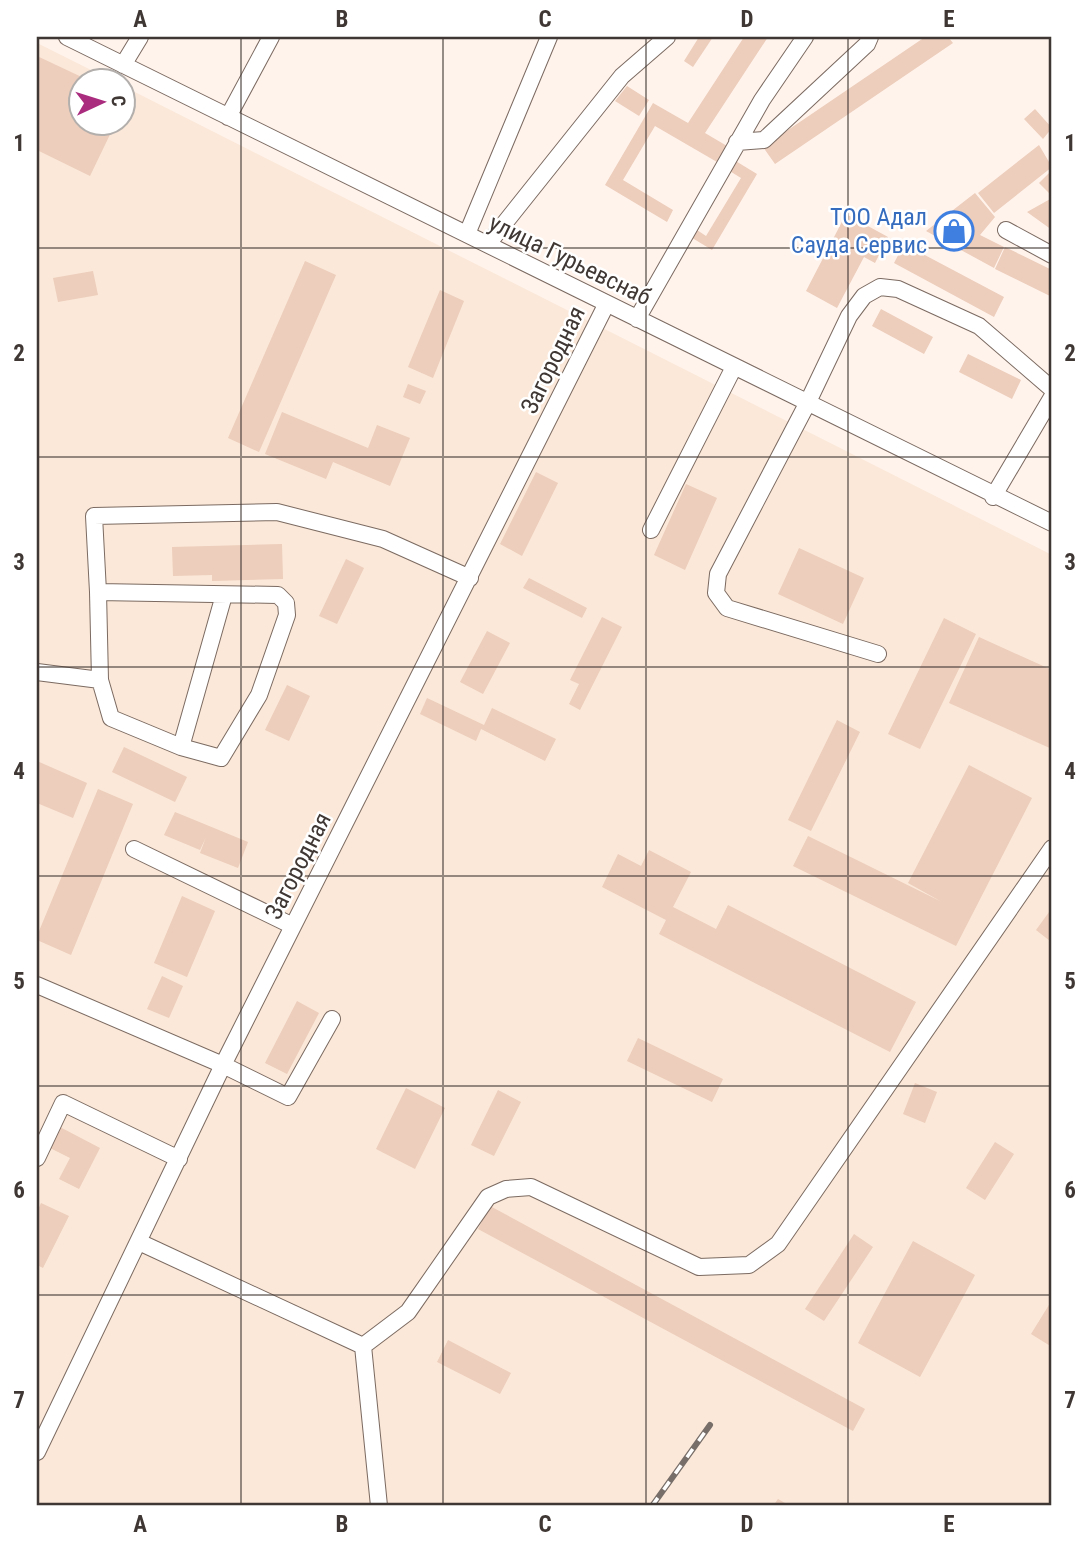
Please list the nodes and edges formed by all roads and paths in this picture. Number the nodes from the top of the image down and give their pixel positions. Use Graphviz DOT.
graph roads {
  1 [pos="67,37"];
  2 [pos="140,37"];
  3 [pos="271,37"];
  4 [pos="549,37"];
  5 [pos="667,37"];
  6 [pos="805,37"];
  7 [pos="870,37"];
  8 [pos="123,65"];
  9 [pos="228,117"];
  10 [pos="737,142"];
  11 [pos="1006,230"];
  12 [pos="467,234"];
  13 [pos="488,244"];
  14 [pos="1052,255"];
  15 [pos="606,305"];
  16 [pos="637,319"];
  17 [pos="734,367"];
  18 [pos="1052,389"];
  19 [pos="1052,397"];
  20 [pos="807,404"];
  21 [pos="993,496"];
  22 [pos="1052,523"];
  23 [pos="650,530"];
  24 [pos="470,578"];
  25 [pos="98,592"];
  26 [pos="225,595"];
  27 [pos="878,654"];
  28 [pos="37,672"];
  29 [pos="100,680"];
  30 [pos="181,747"];
  31 [pos="1052,848"];
  32 [pos="134,849"];
  33 [pos="293,926"];
  34 [pos="37,985"];
  35 [pos="332,1019"];
  36 [pos="223,1065"];
  37 [pos="37,1158"];
  38 [pos="179,1159"];
  39 [pos="139,1242"];
  40 [pos="363,1346"];
  41 [pos="37,1452"];
  42 [pos="379,1506"];
  1 -- 8 [label="street, улица Гурьевснаб"];
  2 -- 8 [label="street"];
  3 -- 9 [label="street"];
  4 -- 12 [label="street"];
  5 -- 13 [label="street"];
  6 -- 10 [label="street"];
  7 -- 10 [label="street"];
  8 -- 9 [label="street, улица Гурьевснаб"];
  9 -- 12 [label="street, улица Гурьевснаб"];
  10 -- 16 [label="street"];
  11 -- 14 [label="street"];
  12 -- 13 [label="street, улица Гурьевснаб"];
  13 -- 15 [label="street, улица Гурьевснаб"];
  15 -- 16 [label="street, улица Гурьевснаб"];
  15 -- 24 [label="street, Загородная"];
  16 -- 17 [label="street, улица Гурьевснаб"];
  17 -- 20 [label="street, улица Гурьевснаб"];
  17 -- 23 [label="street"];
  18 -- 20 [label="street"];
  19 -- 21 [label="street"];
  20 -- 21 [label="street, улица Гурьевснаб"];
  20 -- 27 [label="street"];
  21 -- 22 [label="street, улица Гурьевснаб"];
  24 -- 25 [label="street"];
  24 -- 33 [label="street, Загородная"];
  25 -- 26 [label="street"];
  25 -- 29 [label="street"];
  26 -- 30 [label="street"];
  26 -- 30 [label="street"];
  28 -- 29 [label="street"];
  29 -- 30 [label="street"];
  31 -- 40 [label="street"];
  32 -- 33 [label="street"];
  33 -- 36 [label="street, Загородная"];
  34 -- 36 [label="street"];
  35 -- 36 [label="street"];
  36 -- 38 [label="street, Загородная"];
  37 -- 38 [label="street"];
  38 -- 39 [label="street, Загородная"];
  39 -- 40 [label="street"];
  39 -- 41 [label="street, Загородная"];
  40 -- 42 [label="street"];
}
